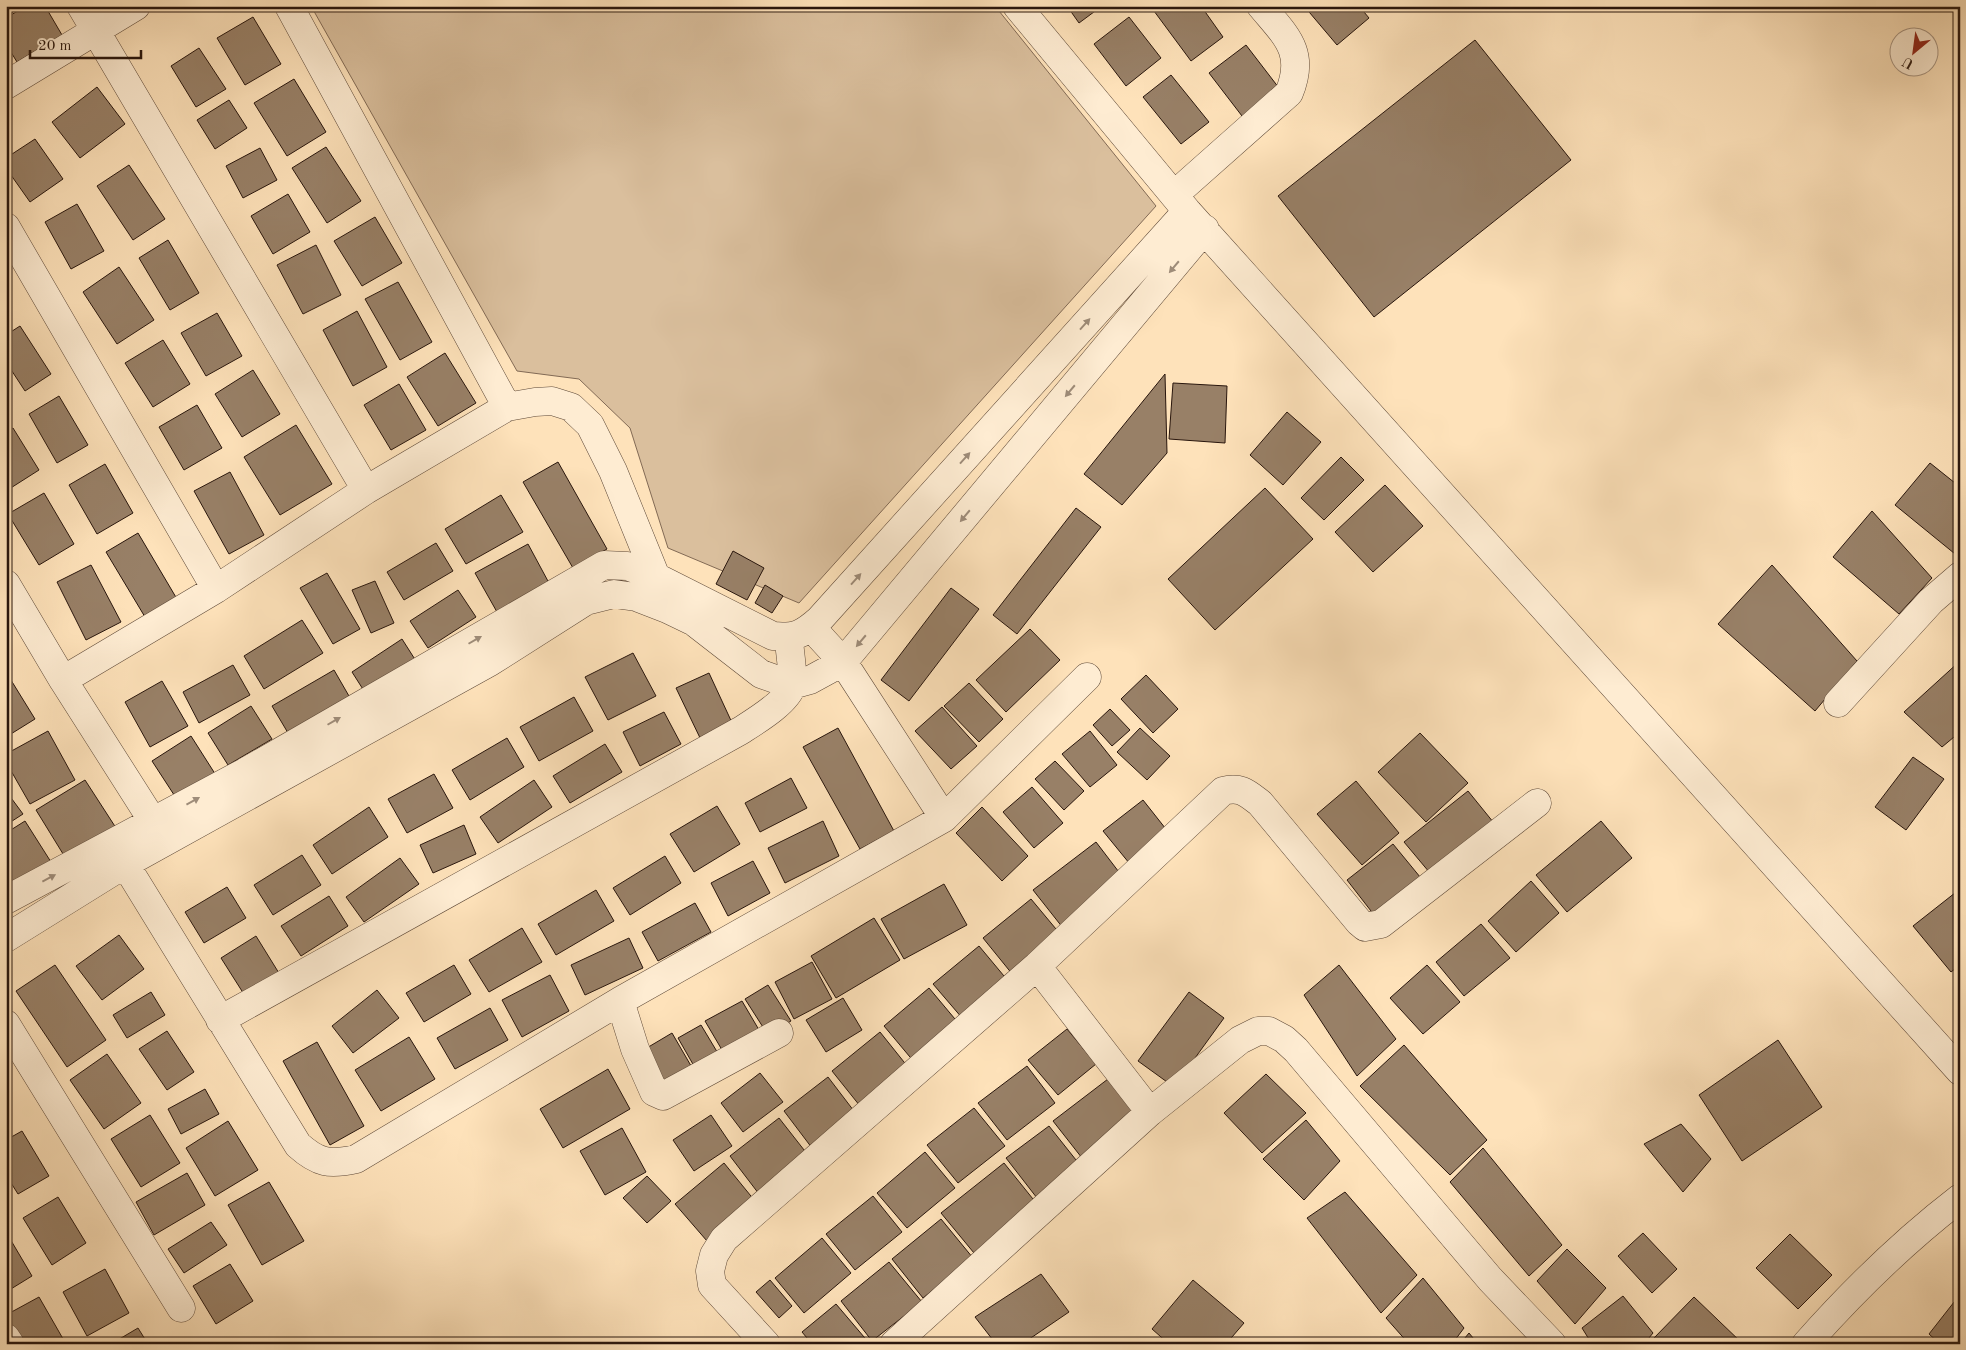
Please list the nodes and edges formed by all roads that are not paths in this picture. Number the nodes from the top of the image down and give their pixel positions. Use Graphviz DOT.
graph roads {
  1 [pos="81,6"];
  2 [pos="136,6"];
  3 [pos="288,6"];
  4 [pos="1017,6"];
  5 [pos="1261,6"];
  6 [pos="95,31"];
  7 [pos="6,85"];
  8 [pos="1189,212"];
  9 [pos="6,227"];
  10 [pos="507,407"];
  11 [pos="366,490"];
  12 [pos="1960,576"];
  13 [pos="656,577"];
  14 [pos="6,584"];
  15 [pos="216,588"];
  16 [pos="800,632"];
  17 [pos="843,662"];
  18 [pos="1087,677"];
  19 [pos="63,680"];
  20 [pos="792,685"];
  21 [pos="1838,703"];
  22 [pos="1538,803"];
  23 [pos="944,818"];
  24 [pos="154,823"];
  25 [pos="125,864"];
  26 [pos="6,900"];
  27 [pos="6,938"];
  28 [pos="1037,966"];
  29 [pos="620,1001"];
  30 [pos="220,1020"];
  31 [pos="6,1024"];
  32 [pos="779,1034"];
  33 [pos="1960,1071"];
  34 [pos="1150,1112"];
  35 [pos="1960,1198"];
  36 [pos="180,1308"];
  37 [pos="6,1338"];
  38 [pos="1811,1342"];
  39 [pos="10,1344"];
  40 [pos="766,1344"];
  41 [pos="894,1344"];
  42 [pos="1552,1344"];
  1 -- 6 [label="street"];
  2 -- 6 [label="street"];
  3 -- 10 [label="street"];
  4 -- 8 [label="street"];
  5 -- 8 [label="street"];
  6 -- 7 [label="street"];
  6 -- 11 [label="street"];
  16 -- 8 [label="street, one-way"];
  8 -- 17 [label="street, one-way"];
  8 -- 33 [label="street"];
  9 -- 15 [label="street"];
  10 -- 11 [label="street"];
  10 -- 13 [label="street"];
  11 -- 15 [label="street"];
  12 -- 21 [label="street"];
  13 -- 16 [label="street"];
  24 -- 13 [label="street, one-way"];
  14 -- 19 [label="street"];
  15 -- 19 [label="street"];
  16 -- 17 [label="street"];
  16 -- 20 [label="street"];
  17 -- 20 [label="street"];
  17 -- 23 [label="street"];
  18 -- 23 [label="street"];
  19 -- 24 [label="street"];
  20 -- 25 [label="street"];
  20 -- 30 [label="street"];
  22 -- 28 [label="street"];
  23 -- 29 [label="street"];
  26 -- 24 [label="street, one-way"];
  25 -- 27 [label="street"];
  25 -- 30 [label="street"];
  28 -- 34 [label="street"];
  28 -- 40 [label="street"];
  29 -- 30 [label="street"];
  29 -- 32 [label="street"];
  31 -- 36 [label="street"];
  34 -- 41 [label="street"];
  34 -- 42 [label="street"];
  35 -- 38 [label="street"];
  37 -- 39 [label="street"];
}
